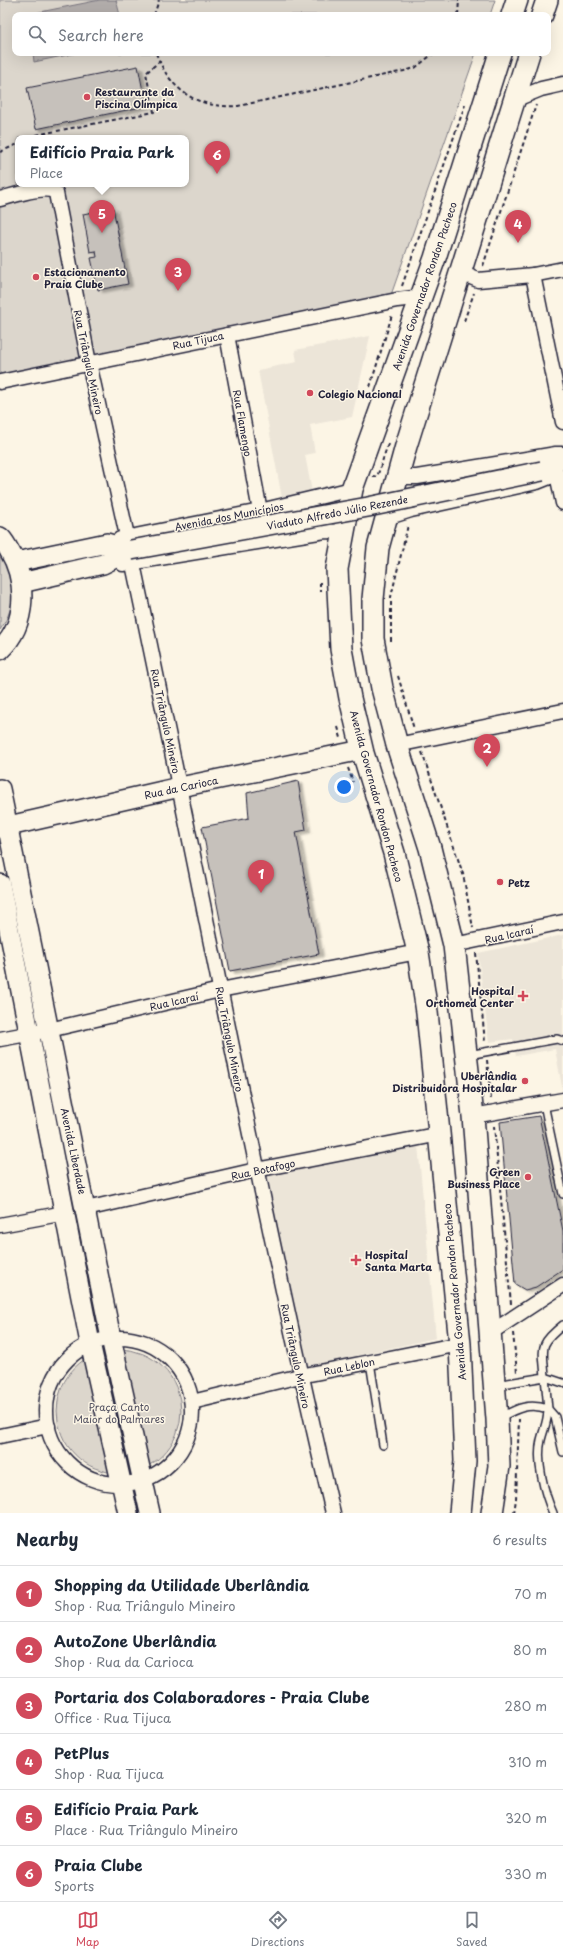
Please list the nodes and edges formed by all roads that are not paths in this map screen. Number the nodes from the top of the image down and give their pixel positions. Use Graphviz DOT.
graph roads {
  1 [pos="517,0"];
  2 [pos="547,0"];
  3 [pos="513,12"];
  4 [pos="543,12"];
  5 [pos="499,56"];
  6 [pos="528,56"];
  7 [pos="563,84"];
  8 [pos="514,100"];
  9 [pos="0,199"];
  10 [pos="563,269"];
  11 [pos="533,274"];
  12 [pos="470,276"];
  13 [pos="422,297"];
  14 [pos="227,334"];
  15 [pos="89,363"];
  16 [pos="0,382"];
  17 [pos="563,422"];
  18 [pos="563,454"];
  19 [pos="556,469"];
  20 [pos="445,472"];
  21 [pos="397,477"];
  22 [pos="356,480"];
  23 [pos="452,501"];
  24 [pos="563,502"];
  25 [pos="293,503"];
  26 [pos="260,511"];
  27 [pos="386,518"];
  28 [pos="344,532"];
  29 [pos="298,536"];
  30 [pos="0,537"];
  31 [pos="130,550"];
  32 [pos="16,562"];
  33 [pos="21,583"];
  34 [pos="0,650"];
  35 [pos="563,711"];
  36 [pos="396,745"];
  37 [pos="362,750"];
  38 [pos="180,787"];
  39 [pos="0,789"];
  40 [pos="4,827"];
  41 [pos="0,884"];
  42 [pos="563,922"];
  43 [pos="454,945"];
  44 [pos="418,952"];
  45 [pos="220,990"];
  46 [pos="49,1030"];
  47 [pos="30,1033"];
  48 [pos="0,1039"];
  49 [pos="563,1041"];
  50 [pos="466,1055"];
  51 [pos="563,1100"];
  52 [pos="544,1104"];
  53 [pos="473,1116"];
  54 [pos="440,1134"];
  55 [pos="256,1170"];
  56 [pos="563,1194"];
  57 [pos="86,1209"];
  58 [pos="64,1213"];
  59 [pos="0,1225"];
  60 [pos="563,1285"];
  61 [pos="563,1325"];
  62 [pos="490,1332"];
  63 [pos="111,1338"];
  64 [pos="90,1343"];
  65 [pos="460,1344"];
  66 [pos="370,1362"];
  67 [pos="300,1376"];
  68 [pos="545,1377"];
  69 [pos="563,1383"];
  70 [pos="494,1385"];
  71 [pos="192,1402"];
  72 [pos="548,1409"];
  73 [pos="497,1419"];
  74 [pos="48,1426"];
  75 [pos="0,1436"];
  76 [pos="383,1445"];
  77 [pos="563,1452"];
  78 [pos="143,1480"];
  79 [pos="122,1484"];
  80 [pos="128,1513"];
  81 [pos="150,1513"];
  82 [pos="333,1513"];
  83 [pos="460,1513"];
  84 [pos="492,1513"];
  85 [pos="553,1513"];
  1 -- 3 [label="main road"];
  2 -- 4 [label="main road"];
  5 -- 13 [label="main road, Avenida Governador Rondon Pacheco"];
  6 -- 8 [label="main road"];
  7 -- 8 [label="street"];
  8 -- 12 [label="main road"];
  9 -- 15 [label="street, Rua Triângulo Mineiro"];
  10 -- 11 [label="street"];
  11 -- 12 [label="street"];
  11 -- 17 [label="street"];
  12 -- 21 [label="main road"];
  13 -- 14 [label="street, Rua Tijuca"];
  13 -- 22 [label="main road, Avenida Governador Rondon Pacheco"];
  14 -- 15 [label="street, Rua Tijuca"];
  14 -- 26 [label="street, Rua Flamengo"];
  15 -- 16 [label="street, Rua Tijuca"];
  15 -- 31 [label="street, Rua Triângulo Mineiro"];
  18 -- 20 [label="street"];
  19 -- 23 [label="street"];
  19 -- 24 [label="street"];
  19 -- 31 [label="street, Viaduto Alfredo Júlio Rezende, bridge"];
  20 -- 21 [label="street"];
  20 -- 23 [label="street"];
  21 -- 27 [label="main road"];
  22 -- 25 [label="street, Avenida dos Municípios"];
  22 -- 28 [label="main road, Avenida Governador Rondon Pacheco"];
  23 -- 27 [label="street"];
  25 -- 26 [label="street, Avenida dos Municípios"];
  25 -- 29 [label="street"];
  26 -- 31 [label="street, Avenida dos Municípios"];
  27 -- 36 [label="main road"];
  28 -- 29 [label="street, Avenida dos Municípios"];
  28 -- 37 [label="main road, Avenida Governador Rondon Pacheco"];
  29 -- 31 [label="street, Avenida dos Municípios"];
  30 -- 32 [label="street"];
  31 -- 32 [label="street, Avenida dos Municípios"];
  31 -- 33 [label="street, Avenida dos Municípios"];
  31 -- 38 [label="street, Rua Triângulo Mineiro"];
  32 -- 33 [label="street"];
  33 -- 34 [label="street"];
  35 -- 36 [label="street"];
  36 -- 43 [label="main road"];
  37 -- 38 [label="street, Rua da Carioca"];
  37 -- 44 [label="main road, Avenida Governador Rondon Pacheco"];
  38 -- 40 [label="street, Rua da Carioca"];
  38 -- 45 [label="street, Rua Triângulo Mineiro"];
  39 -- 40 [label="street, Avenida Liberdade"];
  40 -- 46 [label="street, Avenida Liberdade"];
  41 -- 47 [label="street, Avenida Liberdade"];
  42 -- 43 [label="street, Rua Icaraí"];
  43 -- 50 [label="main road"];
  44 -- 45 [label="street, Rua Icaraí"];
  44 -- 54 [label="main road, Avenida Governador Rondon Pacheco"];
  45 -- 46 [label="street, Rua Icaraí"];
  45 -- 55 [label="street, Rua Triângulo Mineiro"];
  46 -- 47 [label="street, Rua Icaraí"];
  46 -- 57 [label="street, Avenida Liberdade"];
  47 -- 48 [label="street, Rua Icaraí"];
  47 -- 58 [label="street, Avenida Liberdade"];
  49 -- 50 [label="lane"];
  50 -- 53 [label="main road"];
  51 -- 52 [label="street"];
  52 -- 53 [label="street"];
  52 -- 56 [label="lane"];
  53 -- 62 [label="main road"];
  54 -- 55 [label="street, Rua Botafogo"];
  54 -- 65 [label="main road, Avenida Governador Rondon Pacheco"];
  55 -- 57 [label="street, Rua Botafogo"];
  55 -- 67 [label="street, Rua Triângulo Mineiro"];
  57 -- 63 [label="street, Avenida Liberdade"];
  58 -- 59 [label="street"];
  58 -- 64 [label="street, Avenida Liberdade"];
  60 -- 62 [label="street"];
  61 -- 68 [label="lane"];
  62 -- 70 [label="main road"];
  63 -- 64 [label="street"];
  63 -- 71 [label="street"];
  63 -- 78 [label="street, Avenida Liberdade"];
  64 -- 74 [label="street"];
  64 -- 79 [label="street, Avenida Liberdade"];
  65 -- 66 [label="street, Rua Leblon"];
  65 -- 83 [label="main road, Avenida Governador Rondon Pacheco"];
  66 -- 67 [label="street, Rua Leblon"];
  66 -- 76 [label="lane"];
  67 -- 71 [label="street, Rua Leblon"];
  67 -- 82 [label="street, Rua Triângulo Mineiro"];
  68 -- 69 [label="lane"];
  68 -- 70 [label="lane"];
  68 -- 72 [label="lane"];
  70 -- 73 [label="main road"];
  71 -- 78 [label="street"];
  72 -- 73 [label="lane"];
  72 -- 77 [label="lane"];
  72 -- 85 [label="lane"];
  73 -- 84 [label="main road"];
  74 -- 75 [label="street"];
  74 -- 79 [label="street"];
  78 -- 79 [label="street"];
  78 -- 81 [label="street, Avenida Liberdade"];
  79 -- 80 [label="street, Avenida Liberdade"];
}
